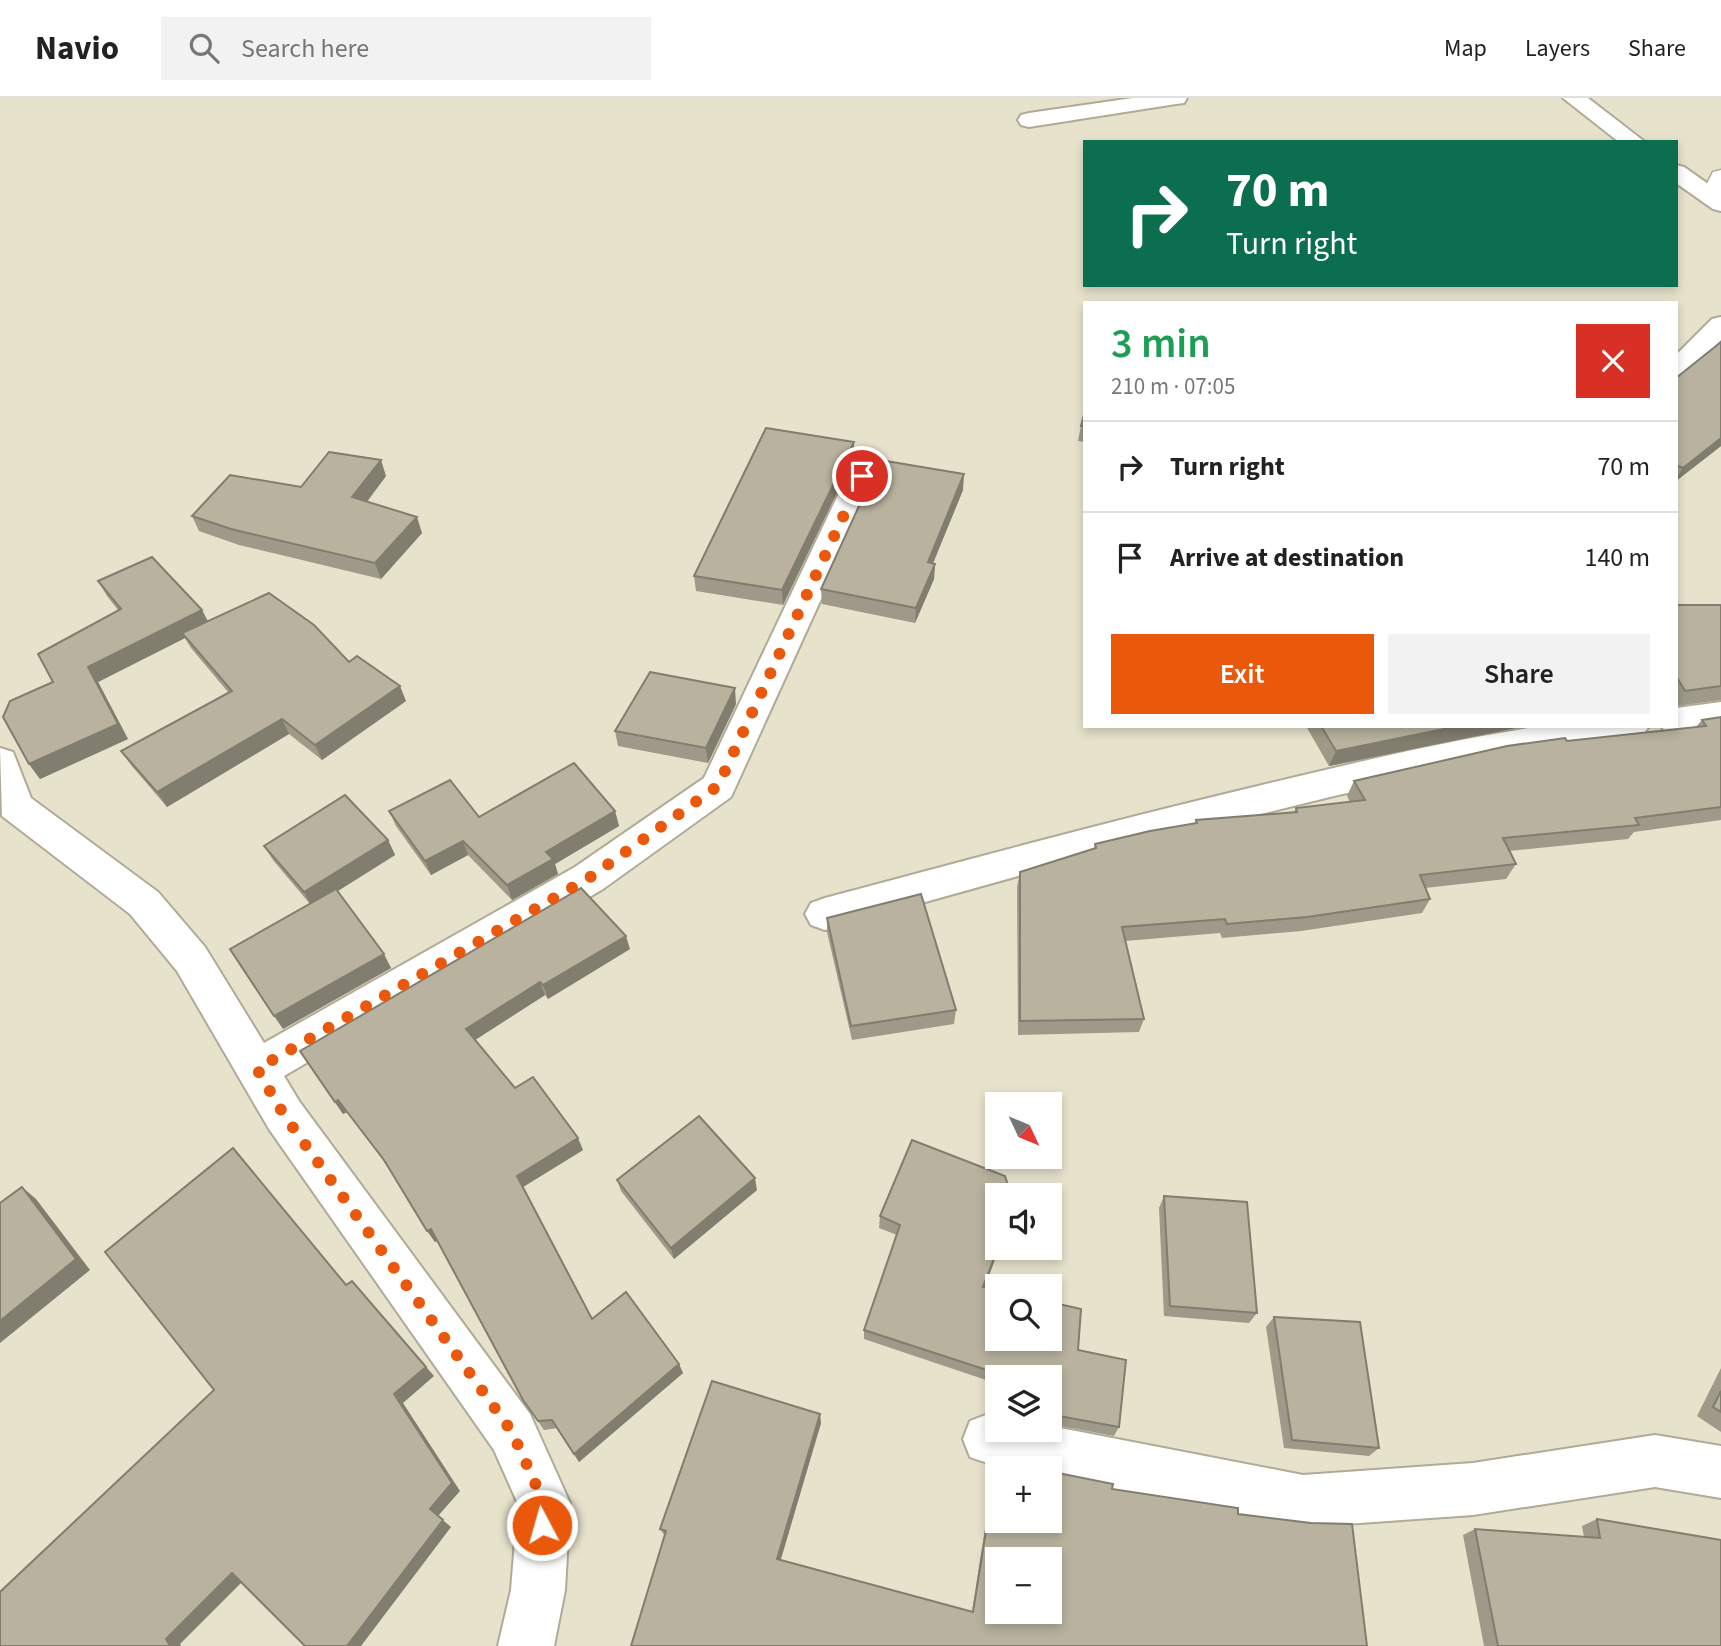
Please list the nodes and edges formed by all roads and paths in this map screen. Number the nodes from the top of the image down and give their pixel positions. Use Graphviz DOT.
graph roads {
  1 [pos="1176,98"];
  2 [pos="1574,98"];
  3 [pos="1029,120"];
  4 [pos="1631,140"];
  5 [pos="1678,173"];
  6 [pos="1718,192"];
  7 [pos="1721,325"];
  8 [pos="1678,369"];
  9 [pos="862,476"];
  10 [pos="1721,715"];
  11 [pos="1678,721"];
  12 [pos="1618,728"];
  13 [pos="0,762"];
  14 [pos="825,914"];
  15 [pos="257,1069"];
  16 [pos="1003,1442"];
  17 [pos="1721,1472"];
  18 [pos="526,1646"];
  1 -- 3 [label="street"];
  2 -- 4 [label="street"];
  5 -- 6 [label="street"];
  7 -- 8 [label="street"];
  9 -- 15 [label="street"];
  10 -- 11 [label="street"];
  12 -- 14 [label="street"];
  13 -- 15 [label="street"];
  15 -- 18 [label="street"];
  16 -- 17 [label="street"];
}
